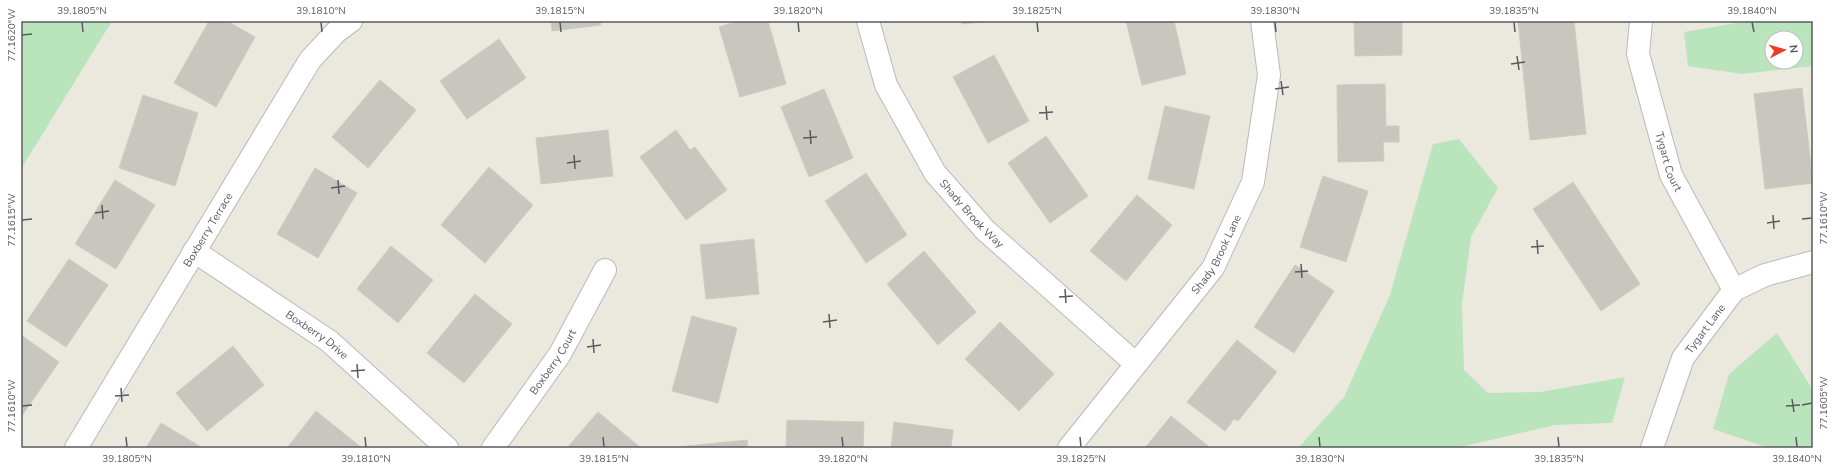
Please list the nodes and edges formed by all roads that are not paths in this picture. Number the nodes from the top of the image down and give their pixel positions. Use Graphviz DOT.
graph roads {
  1 [pos="351,21"];
  2 [pos="868,21"];
  3 [pos="1262,21"];
  4 [pos="1641,21"];
  5 [pos="194,251"];
  6 [pos="1813,262"];
  7 [pos="605,270"];
  8 [pos="1734,290"];
  9 [pos="1136,364"];
  10 [pos="76,448"];
  11 [pos="447,448"];
  12 [pos="493,448"];
  13 [pos="1069,448"];
  14 [pos="1652,448"];
  1 -- 5 [label="street, Boxberry Terrace"];
  2 -- 9 [label="street, Shady Brook Way"];
  3 -- 9 [label="street, Shady Brook Lane"];
  4 -- 8 [label="street, Tygart Court"];
  5 -- 10 [label="street, Boxberry Terrace"];
  5 -- 11 [label="street, Boxberry Drive"];
  6 -- 8 [label="street, Tygart Lane"];
  7 -- 12 [label="street, Boxberry Court"];
  8 -- 14 [label="street, Tygart Lane"];
  9 -- 13 [label="street, Shady Brook Lane"];
}
